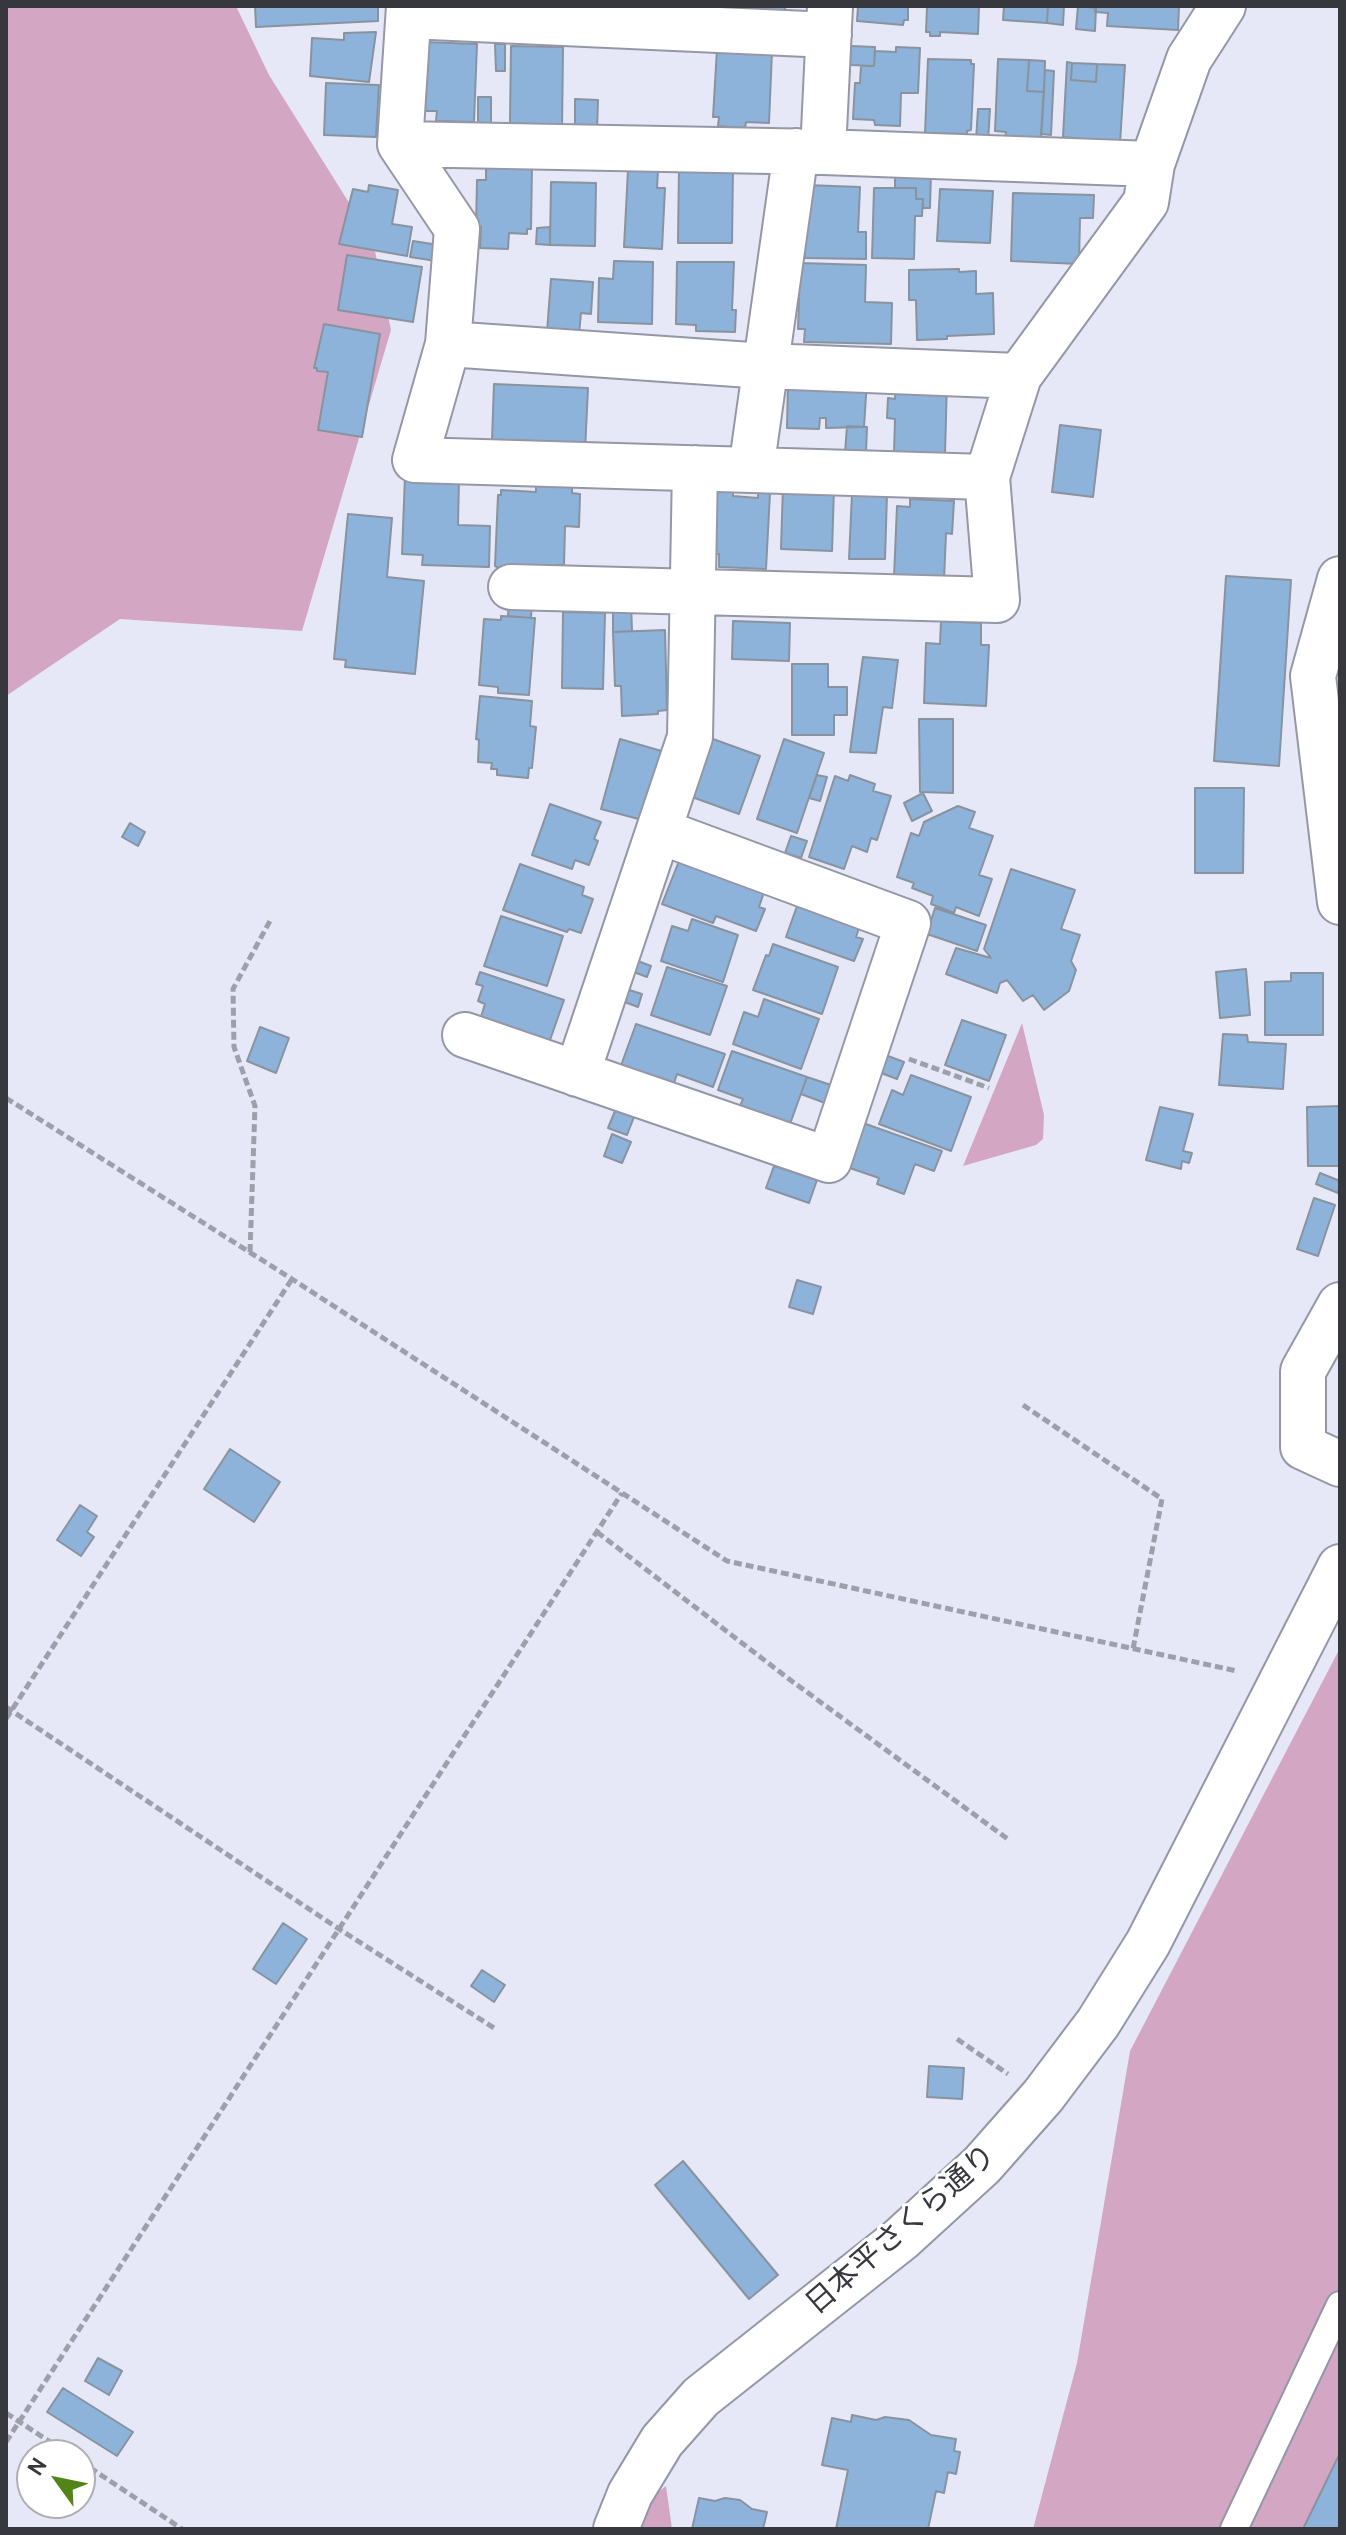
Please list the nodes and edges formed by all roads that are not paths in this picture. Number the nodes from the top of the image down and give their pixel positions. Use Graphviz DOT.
graph roads {
  1 [pos="1223,6"];
  2 [pos="409,11"];
  3 [pos="830,20"];
  4 [pos="400,144"];
  5 [pos="810,151"];
  6 [pos="1152,164"];
  7 [pos="448,344"];
  8 [pos="765,366"];
  9 [pos="1019,376"];
  10 [pos="695,468"];
  11 [pos="751,470"];
  12 [pos="987,477"];
  13 [pos="1340,579"];
  14 [pos="511,587"];
  15 [pos="693,592"];
  16 [pos="659,831"];
  17 [pos="1340,902"];
  18 [pos="465,1035"];
  19 [pos="577,1074"];
  20 [pos="1340,1305"];
  21 [pos="1340,1464"];
  22 [pos="1340,1567"];
  23 [pos="1340,2305"];
  24 [pos="616,2529"];
  25 [pos="1234,2529"];
  1 -- 6 [label="street"];
  2 -- 3 [label="street"];
  2 -- 4 [label="street"];
  3 -- 5 [label="street"];
  4 -- 5 [label="street"];
  4 -- 7 [label="street"];
  5 -- 6 [label="street"];
  5 -- 8 [label="street"];
  6 -- 9 [label="street"];
  7 -- 8 [label="street"];
  7 -- 10 [label="street"];
  8 -- 9 [label="street"];
  8 -- 11 [label="street"];
  9 -- 12 [label="street"];
  10 -- 11 [label="street"];
  10 -- 15 [label="street"];
  11 -- 12 [label="street"];
  12 -- 15 [label="street"];
  13 -- 17 [label="street"];
  14 -- 15 [label="street"];
  15 -- 16 [label="street"];
  16 -- 19 [label="street"];
  16 -- 19 [label="street"];
  18 -- 19 [label="street"];
  20 -- 21 [label="street"];
  22 -- 24 [label="street, 日本平さくら通り"];
  23 -- 25 [label="lane"];
}
